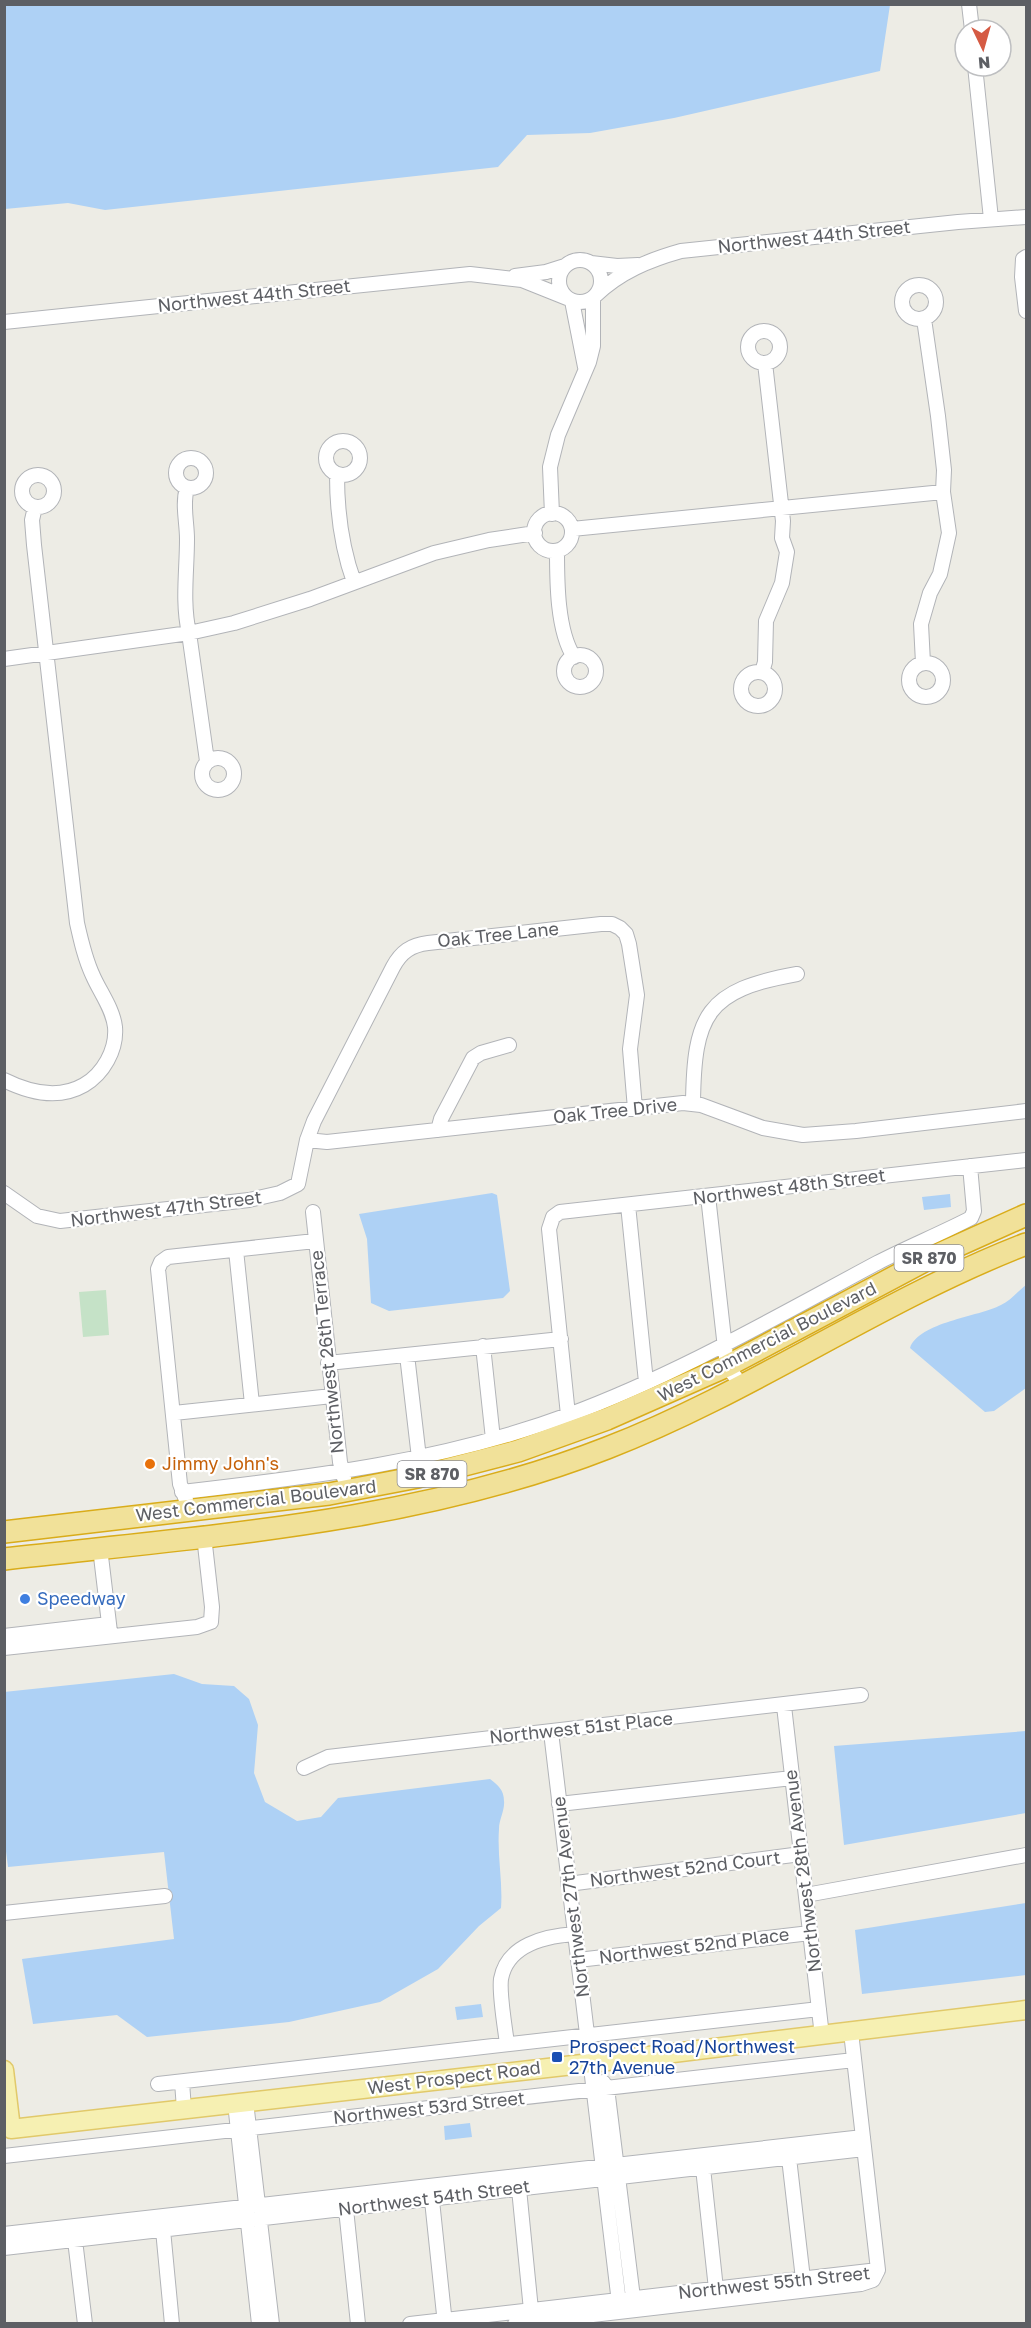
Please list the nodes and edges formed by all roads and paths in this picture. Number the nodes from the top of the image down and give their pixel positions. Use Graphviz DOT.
graph roads {
  1 [pos="976,78"];
  2 [pos="1026,216"];
  3 [pos="991,219"];
  4 [pos="1026,257"];
  5 [pos="591,263"];
  6 [pos="640,264"];
  7 [pos="565,266"];
  8 [pos="504,277"];
  9 [pos="595,296"];
  10 [pos="570,299"];
  11 [pos="1026,305"];
  12 [pos="924,319"];
  13 [pos="4,322"];
  14 [pos="586,334"];
  15 [pos="765,363"];
  16 [pos="337,475"];
  17 [pos="186,488"];
  18 [pos="943,492"];
  19 [pos="35,507"];
  20 [pos="781,509"];
  21 [pos="552,514"];
  22 [pos="572,528"];
  23 [pos="535,533"];
  24 [pos="557,551"];
  25 [pos="354,582"];
  26 [pos="189,633"];
  27 [pos="46,654"];
  28 [pos="574,657"];
  29 [pos="4,659"];
  30 [pos="923,663"];
  31 [pos="762,672"];
  32 [pos="207,761"];
  33 [pos="797,974"];
  34 [pos="509,1045"];
  35 [pos="4,1080"];
  36 [pos="693,1104"];
  37 [pos="634,1109"];
  38 [pos="1026,1111"];
  39 [pos="438,1130"];
  40 [pos="307,1140"];
  41 [pos="1026,1160"];
  42 [pos="970,1166"];
  43 [pos="4,1193"];
  44 [pos="708,1196"];
  45 [pos="628,1205"];
  46 [pos="313,1212"];
  47 [pos="1026,1215"];
  48 [pos="315,1241"];
  49 [pos="1021,1245"];
  50 [pos="236,1250"];
  51 [pos="561,1339"];
  52 [pos="724,1345"];
  53 [pos="483,1346"];
  54 [pos="407,1355"];
  55 [pos="327,1363"];
  56 [pos="727,1366"];
  57 [pos="646,1382"];
  58 [pos="743,1387"];
  59 [pos="332,1396"];
  60 [pos="252,1404"];
  61 [pos="174,1413"];
  62 [pos="568,1415"];
  63 [pos="493,1439"];
  64 [pos="419,1458"];
  65 [pos="346,1481"];
  66 [pos="182,1492"];
  67 [pos="193,1510"];
  68 [pos="4,1532"];
  69 [pos="204,1536"];
  70 [pos="100,1548"];
  71 [pos="4,1559"];
  72 [pos="110,1630"];
  73 [pos="4,1636"];
  74 [pos="4,1648"];
  75 [pos="861,1695"];
  76 [pos="784,1706"];
  77 [pos="551,1732"];
  78 [pos="304,1768"];
  79 [pos="792,1779"];
  80 [pos="559,1804"];
  81 [pos="801,1854"];
  82 [pos="1026,1855"];
  83 [pos="568,1884"];
  84 [pos="806,1895"];
  85 [pos="165,1896"];
  86 [pos="4,1913"];
  87 [pos="810,1933"];
  88 [pos="575,1934"];
  89 [pos="578,1960"];
  90 [pos="819,2009"];
  91 [pos="1026,2010"];
  92 [pos="851,2032"];
  93 [pos="587,2035"];
  94 [pos="822,2036"];
  95 [pos="507,2044"];
  96 [pos="854,2060"];
  97 [pos="591,2063"];
  98 [pos="4,2070"];
  99 [pos="182,2082"];
  100 [pos="158,2084"];
  101 [pos="601,2089"];
  102 [pos="241,2103"];
  103 [pos="184,2109"];
  104 [pos="8,2129"];
  105 [pos="243,2129"];
  106 [pos="864,2143"];
  107 [pos="4,2156"];
  108 [pos="789,2158"];
  109 [pos="703,2168"];
  110 [pos="611,2172"];
  111 [pos="519,2189"];
  112 [pos="431,2192"];
  113 [pos="346,2209"];
  114 [pos="253,2213"];
  115 [pos="163,2230"];
  116 [pos="4,2234"];
  117 [pos="75,2240"];
  118 [pos="4,2248"];
  119 [pos="878,2270"];
  120 [pos="803,2279"];
  121 [pos="716,2289"];
  122 [pos="627,2305"];
  123 [pos="531,2310"];
  124 [pos="445,2321"];
  125 [pos="85,2324"];
  126 [pos="172,2324"];
  127 [pos="259,2324"];
  128 [pos="272,2324"];
  129 [pos="358,2324"];
  130 [pos="410,2324"];
  131 [pos="515,2324"];
  1 -- 3 [label="street"];
  2 -- 3 [label="street, Northwest 44th Street"];
  3 -- 6 [label="street, Northwest 44th Street"];
  4 -- 11 [label="street"];
  5 -- 6 [label="street, Northwest 44th Street"];
  5 -- 7 [label="street"];
  5 -- 9 [label="street"];
  6 -- 9 [label="street, Northwest 44th Street"];
  7 -- 8 [label="street, Northwest 44th Street"];
  7 -- 10 [label="street"];
  8 -- 10 [label="street, Northwest 44th Street"];
  8 -- 13 [label="street, Northwest 44th Street"];
  9 -- 10 [label="street"];
  9 -- 14 [label="street"];
  10 -- 14 [label="street"];
  12 -- 18 [label="street"];
  14 -- 21 [label="street"];
  15 -- 20 [label="street"];
  16 -- 25 [label="street"];
  17 -- 26 [label="street"];
  18 -- 20 [label="street"];
  18 -- 30 [label="street"];
  19 -- 27 [label="street"];
  20 -- 22 [label="street"];
  20 -- 31 [label="street"];
  21 -- 22 [label="street"];
  21 -- 23 [label="street"];
  22 -- 24 [label="street"];
  23 -- 24 [label="street"];
  23 -- 25 [label="street"];
  24 -- 28 [label="street"];
  25 -- 26 [label="street"];
  26 -- 27 [label="street"];
  26 -- 32 [label="street"];
  27 -- 29 [label="street"];
  27 -- 35 [label="street"];
  33 -- 36 [label="street"];
  34 -- 39 [label="street"];
  36 -- 37 [label="street, Oak Tree Drive"];
  36 -- 38 [label="street, Oak Tree Drive"];
  37 -- 39 [label="street, Oak Tree Drive"];
  37 -- 40 [label="street, Oak Tree Lane"];
  39 -- 40 [label="street, Oak Tree Drive"];
  40 -- 43 [label="street, Northwest 47th Street"];
  41 -- 42 [label="street, Northwest 48th Street"];
  42 -- 44 [label="street, Northwest 48th Street"];
  42 -- 52 [label="street"];
  44 -- 45 [label="street, Northwest 48th Street"];
  44 -- 52 [label="street"];
  45 -- 51 [label="street, Northwest 48th Street"];
  45 -- 57 [label="street"];
  46 -- 48 [label="street, Northwest 26th Terrace"];
  47 -- 56 [label="highway, West Commercial Boulevard / SR 870"];
  48 -- 50 [label="street"];
  48 -- 55 [label="street, Northwest 26th Terrace"];
  49 -- 58 [label="highway, West Commercial Boulevard / SR 870"];
  50 -- 60 [label="street"];
  50 -- 61 [label="street"];
  51 -- 53 [label="street"];
  51 -- 62 [label="street"];
  52 -- 56 [label="street"];
  52 -- 57 [label="street"];
  53 -- 54 [label="street"];
  53 -- 63 [label="street"];
  54 -- 55 [label="street"];
  54 -- 64 [label="street"];
  55 -- 59 [label="street, Northwest 26th Terrace"];
  56 -- 58 [label="street"];
  56 -- 65 [label="highway, West Commercial Boulevard / SR 870"];
  57 -- 62 [label="street"];
  58 -- 69 [label="highway, West Commercial Boulevard / SR 870"];
  59 -- 60 [label="street"];
  59 -- 65 [label="street, Northwest 26th Terrace"];
  60 -- 61 [label="street"];
  61 -- 66 [label="street"];
  62 -- 63 [label="street"];
  63 -- 64 [label="street"];
  64 -- 65 [label="street"];
  65 -- 66 [label="street"];
  65 -- 67 [label="highway, West Commercial Boulevard / SR 870"];
  65 -- 69 [label="highway"];
  66 -- 67 [label="street"];
  67 -- 68 [label="highway, West Commercial Boulevard / SR 870"];
  69 -- 70 [label="highway, West Commercial Boulevard / SR 870"];
  69 -- 72 [label="street"];
  70 -- 71 [label="highway, West Commercial Boulevard / SR 870"];
  70 -- 72 [label="street"];
  72 -- 73 [label="street"];
  72 -- 74 [label="street"];
  75 -- 76 [label="street, Northwest 51st Place"];
  76 -- 77 [label="street, Northwest 51st Place"];
  76 -- 79 [label="street, Northwest 28th Avenue"];
  77 -- 78 [label="street, Northwest 51st Place"];
  77 -- 80 [label="street, Northwest 27th Avenue"];
  79 -- 80 [label="street"];
  79 -- 81 [label="street, Northwest 28th Avenue"];
  80 -- 83 [label="street, Northwest 27th Avenue"];
  81 -- 83 [label="street, Northwest 52nd Court"];
  81 -- 84 [label="street, Northwest 28th Avenue"];
  82 -- 84 [label="street"];
  83 -- 88 [label="street, Northwest 27th Avenue"];
  84 -- 87 [label="street, Northwest 28th Avenue"];
  85 -- 86 [label="street"];
  87 -- 89 [label="street, Northwest 52nd Place"];
  87 -- 90 [label="street, Northwest 28th Avenue"];
  88 -- 89 [label="street, Northwest 27th Avenue"];
  88 -- 95 [label="street"];
  89 -- 93 [label="street, Northwest 27th Avenue"];
  90 -- 93 [label="street"];
  90 -- 94 [label="street, Northwest 28th Avenue"];
  91 -- 92 [label="main road, West Prospect Road"];
  92 -- 94 [label="main road, West Prospect Road"];
  92 -- 96 [label="street"];
  93 -- 95 [label="street"];
  93 -- 97 [label="street, Northwest 27th Avenue"];
  94 -- 97 [label="main road, West Prospect Road"];
  95 -- 99 [label="street"];
  96 -- 101 [label="street, Northwest 53rd Street"];
  96 -- 106 [label="street"];
  97 -- 101 [label="street, Northwest 27th Avenue"];
  97 -- 102 [label="main road, West Prospect Road"];
  98 -- 104 [label="main road, West Prospect Road"];
  99 -- 100 [label="street"];
  99 -- 103 [label="street"];
  101 -- 105 [label="street, Northwest 53rd Street"];
  101 -- 110 [label="street, Northwest 27th Avenue"];
  102 -- 103 [label="main road, West Prospect Road"];
  102 -- 105 [label="street"];
  103 -- 104 [label="main road, West Prospect Road"];
  105 -- 107 [label="street, Northwest 53rd Street"];
  105 -- 114 [label="street"];
  106 -- 108 [label="street, Northwest 54th Street"];
  106 -- 110 [label="street, Northwest 54th Street"];
  106 -- 119 [label="street"];
  108 -- 109 [label="street, Northwest 54th Street"];
  108 -- 120 [label="street"];
  109 -- 110 [label="street, Northwest 54th Street"];
  109 -- 121 [label="street"];
  110 -- 111 [label="street, Northwest 54th Street"];
  110 -- 112 [label="street, Northwest 54th Street"];
  110 -- 122 [label="street, Northwest 27th Avenue"];
  111 -- 112 [label="street, Northwest 54th Street"];
  111 -- 123 [label="street"];
  112 -- 113 [label="street, Northwest 54th Street"];
  112 -- 114 [label="street, Northwest 54th Street"];
  112 -- 124 [label="street"];
  113 -- 114 [label="street, Northwest 54th Street"];
  113 -- 129 [label="street"];
  114 -- 115 [label="street, Northwest 54th Street"];
  114 -- 116 [label="street, Northwest 54th Street"];
  114 -- 127 [label="street"];
  114 -- 128 [label="street"];
  115 -- 117 [label="street, Northwest 54th Street"];
  115 -- 126 [label="street"];
  117 -- 118 [label="street, Northwest 54th Street"];
  117 -- 125 [label="street"];
  119 -- 120 [label="street, Northwest 55th Street"];
  119 -- 122 [label="street, Northwest 55th Street"];
  120 -- 121 [label="street, Northwest 55th Street"];
  121 -- 122 [label="street, Northwest 55th Street"];
  122 -- 123 [label="street, Northwest 55th Street"];
  122 -- 131 [label="street, Northwest 55th Street"];
  123 -- 124 [label="street, Northwest 55th Street"];
  124 -- 130 [label="street, Northwest 55th Street"];
}
